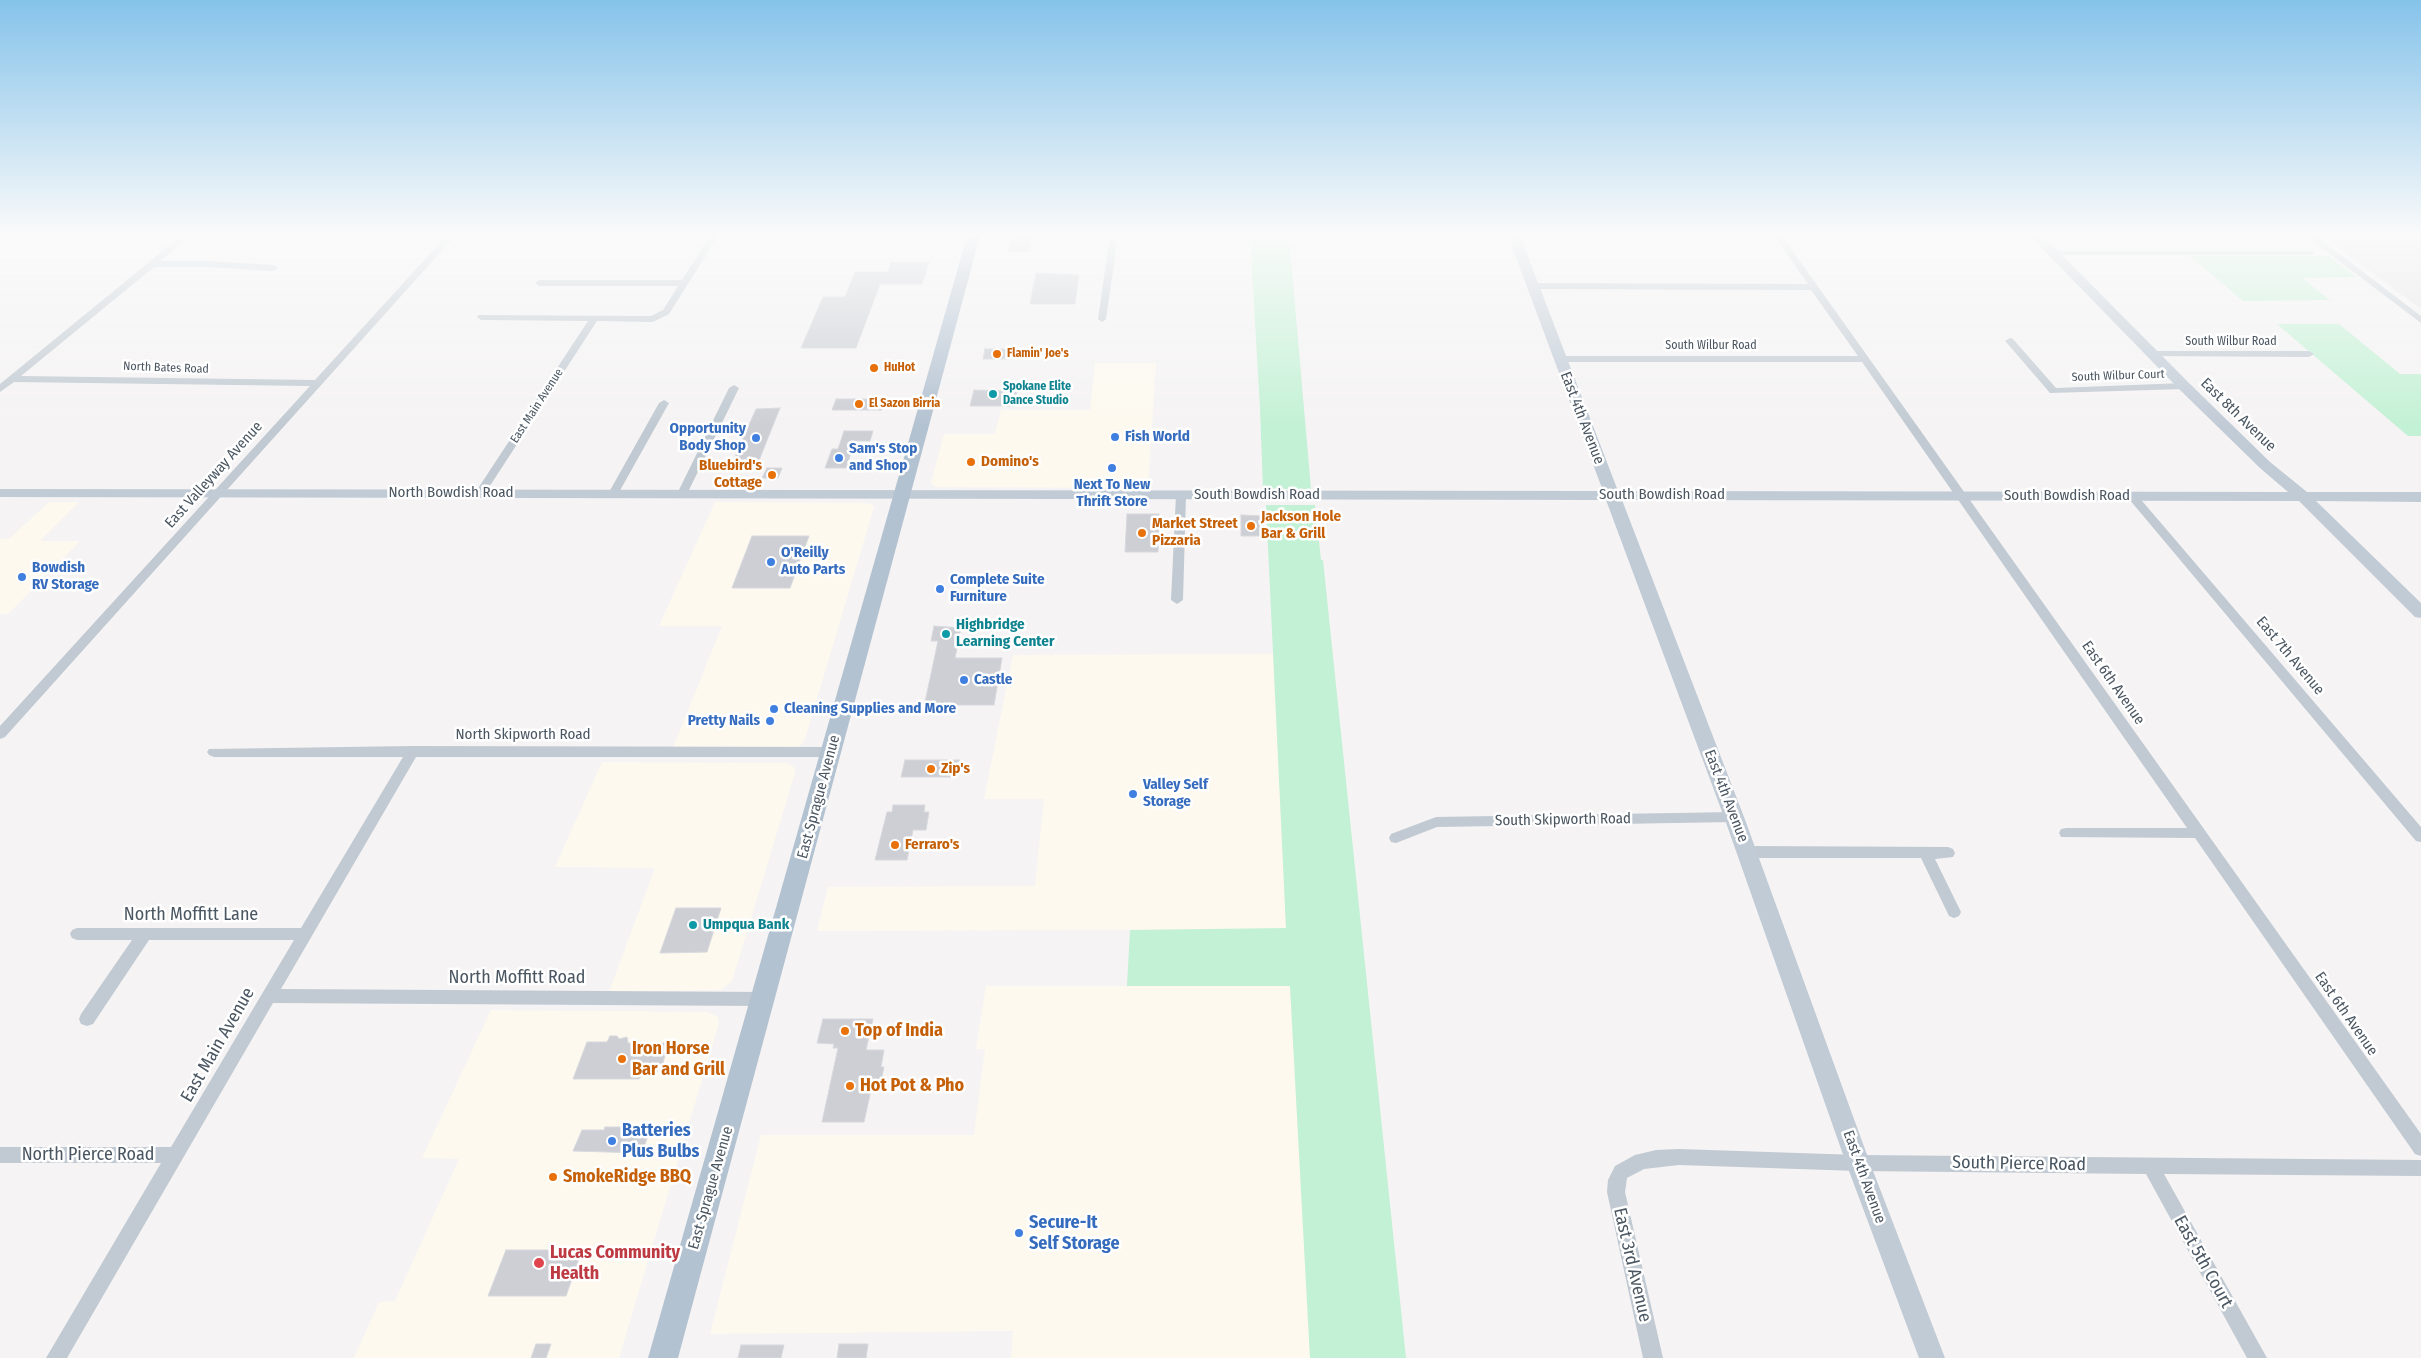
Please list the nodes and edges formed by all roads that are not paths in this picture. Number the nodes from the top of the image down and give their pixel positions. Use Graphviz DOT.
graph roads {
  1 [pos="109,299"];
  2 [pos="394,299"];
  3 [pos="674,299"];
  4 [pos="957,299"];
  5 [pos="1105,299"];
  6 [pos="1537,299"];
  7 [pos="1821,299"];
  8 [pos="2098,299"];
  9 [pos="2394,299"];
  10 [pos="481,317"];
  11 [pos="594,319"];
  12 [pos="1102,319"];
  13 [pos="2421,320"];
  14 [pos="2010,341"];
  15 [pos="2152,354"];
  16 [pos="2309,354"];
  17 [pos="1560,358"];
  18 [pos="1863,359"];
  19 [pos="12,378"];
  20 [pos="318,383"];
  21 [pos="2184,386"];
  22 [pos="734,388"];
  23 [pos="0,389"];
  24 [pos="664,403"];
  25 [pos="0,493"];
  26 [pos="218,493"];
  27 [pos="480,493"];
  28 [pos="613,494"];
  29 [pos="682,494"];
  30 [pos="903,495"];
  31 [pos="1181,495"];
  32 [pos="1611,495"];
  33 [pos="1961,496"];
  34 [pos="2133,497"];
  35 [pos="2303,497"];
  36 [pos="2421,497"];
  37 [pos="1177,600"];
  38 [pos="2421,613"];
  39 [pos="0,734"];
  40 [pos="413,751"];
  41 [pos="214,752"];
  42 [pos="832,752"];
  43 [pos="1734,817"];
  44 [pos="2199,832"];
  45 [pos="2066,834"];
  46 [pos="2421,836"];
  47 [pos="1396,838"];
  48 [pos="1747,852"];
  49 [pos="1925,853"];
  50 [pos="1948,853"];
  51 [pos="1954,912"];
  52 [pos="77,934"];
  53 [pos="306,934"];
  54 [pos="144,935"];
  55 [pos="270,996"];
  56 [pos="764,999"];
  57 [pos="87,1019"];
  58 [pos="2421,1148"];
  59 [pos="0,1155"];
  60 [pos="176,1155"];
  61 [pos="1858,1162"];
  62 [pos="2150,1165"];
  63 [pos="2421,1168"];
  64 [pos="1621,1172"];
  65 [pos="56,1358"];
  66 [pos="664,1358"];
  67 [pos="1653,1358"];
  68 [pos="1932,1358"];
  69 [pos="2256,1358"];
  1 -- 19 [label="street"];
  2 -- 20 [label="street, East Valleyway Avenue"];
  3 -- 11 [label="street"];
  4 -- 30 [label="main road, East Sprague Avenue"];
  5 -- 12 [label="street"];
  6 -- 17 [label="street, East 4th Avenue"];
  7 -- 18 [label="street, East 6th Avenue"];
  8 -- 15 [label="street, East 8th Avenue"];
  9 -- 13 [label="street"];
  10 -- 11 [label="street"];
  11 -- 27 [label="street, East Main Avenue"];
  14 -- 21 [label="street, South Wilbur Court"];
  15 -- 16 [label="street, South Wilbur Road"];
  15 -- 21 [label="street, East 8th Avenue"];
  17 -- 18 [label="street, South Wilbur Road"];
  17 -- 32 [label="street, East 4th Avenue"];
  18 -- 33 [label="street, East 6th Avenue"];
  19 -- 20 [label="street, North Bates Road"];
  19 -- 23 [label="street"];
  20 -- 26 [label="street, East Valleyway Avenue"];
  21 -- 35 [label="street, East 8th Avenue"];
  22 -- 29 [label="street"];
  24 -- 28 [label="street"];
  25 -- 26 [label="street, North Bowdish Road"];
  26 -- 27 [label="street, North Bowdish Road"];
  26 -- 39 [label="street, East Valleyway Avenue"];
  27 -- 28 [label="street, North Bowdish Road"];
  28 -- 29 [label="street, North Bowdish Road"];
  29 -- 30 [label="street, North Bowdish Road"];
  30 -- 31 [label="street, South Bowdish Road"];
  30 -- 42 [label="main road, East Sprague Avenue"];
  31 -- 32 [label="street, South Bowdish Road"];
  31 -- 37 [label="street"];
  32 -- 33 [label="street, South Bowdish Road"];
  32 -- 43 [label="street, East 4th Avenue"];
  33 -- 34 [label="street, South Bowdish Road"];
  33 -- 44 [label="street, East 6th Avenue"];
  34 -- 35 [label="street, South Bowdish Road"];
  34 -- 46 [label="street, East 7th Avenue"];
  35 -- 36 [label="street, South Bowdish Road"];
  35 -- 38 [label="street, East 8th Avenue"];
  40 -- 41 [label="street, North Skipworth Road"];
  40 -- 42 [label="street, North Skipworth Road"];
  40 -- 53 [label="street, East Main Avenue"];
  42 -- 56 [label="main road, East Sprague Avenue"];
  43 -- 47 [label="street, South Skipworth Road"];
  43 -- 48 [label="street, East 4th Avenue"];
  44 -- 45 [label="street"];
  44 -- 58 [label="street, East 6th Avenue"];
  48 -- 49 [label="street"];
  48 -- 61 [label="street, East 4th Avenue"];
  49 -- 50 [label="street"];
  49 -- 51 [label="street"];
  52 -- 54 [label="street, North Moffitt Lane"];
  53 -- 54 [label="street, North Moffitt Lane"];
  53 -- 55 [label="street, East Main Avenue"];
  54 -- 57 [label="street"];
  55 -- 56 [label="street, North Moffitt Road"];
  55 -- 60 [label="street, East Main Avenue"];
  56 -- 66 [label="main road, East Sprague Avenue"];
  59 -- 60 [label="street, North Pierce Road"];
  60 -- 65 [label="street, East Main Avenue"];
  61 -- 62 [label="street, South Pierce Road"];
  61 -- 64 [label="street, South Pierce Road"];
  61 -- 68 [label="street, East 4th Avenue"];
  62 -- 63 [label="street, South Pierce Road"];
  62 -- 69 [label="street, East 5th Court"];
  64 -- 67 [label="street, East 3rd Avenue"];
}
